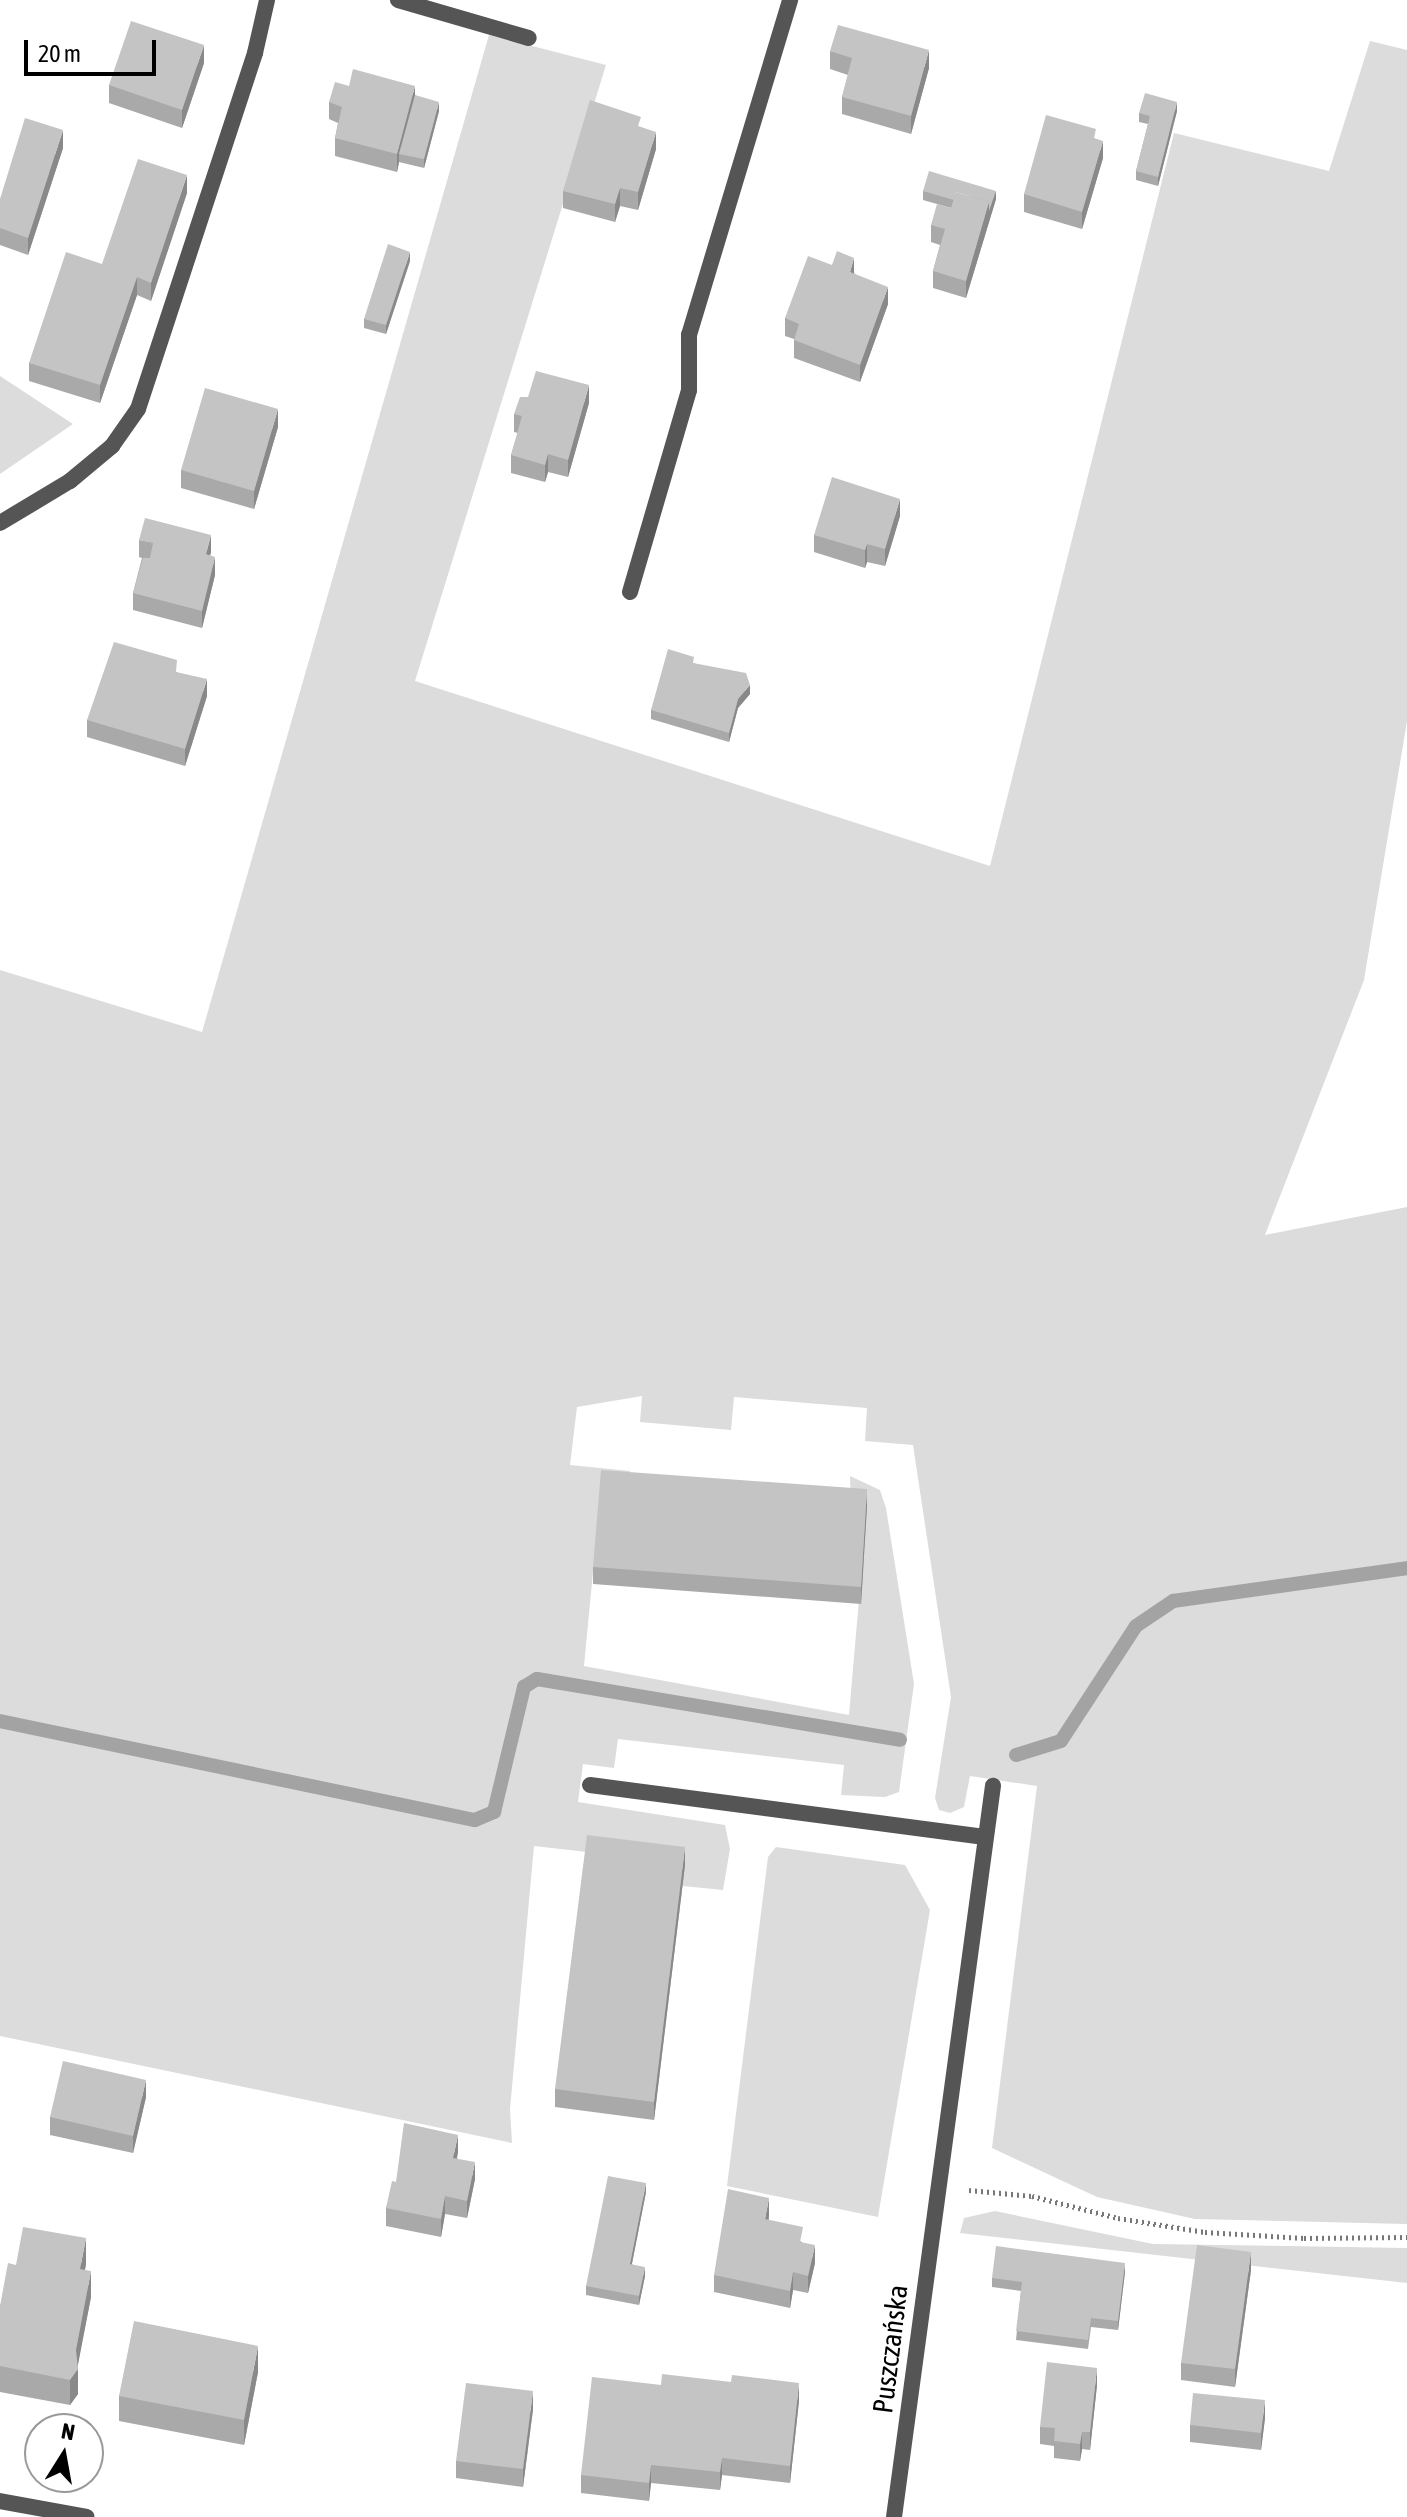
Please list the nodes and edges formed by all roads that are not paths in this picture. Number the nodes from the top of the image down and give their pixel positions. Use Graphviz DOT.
graph roads {
  1 [pos="267,0"];
  2 [pos="398,0"];
  3 [pos="790,0"];
  4 [pos="529,38"];
  5 [pos="0,523"];
  6 [pos="630,592"];
  7 [pos="590,1785"];
  8 [pos="993,1786"];
  9 [pos="985,1837"];
  10 [pos="0,2501"];
  11 [pos="87,2517"];
  12 [pos="894,2517"];
  1 -- 5 [label="street"];
  2 -- 4 [label="street"];
  3 -- 6 [label="street"];
  7 -- 9 [label="street"];
  8 -- 9 [label="street, Puszczańska"];
  9 -- 12 [label="street, Puszczańska"];
  10 -- 11 [label="street"];
}
